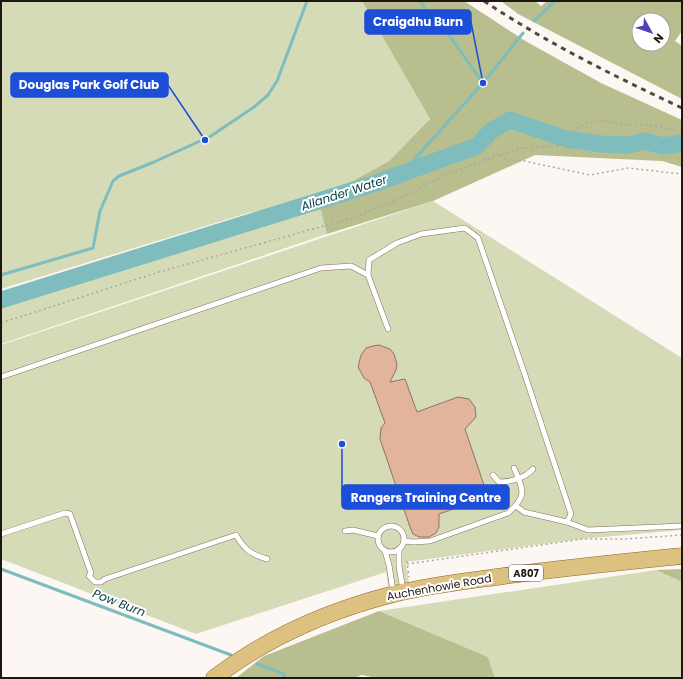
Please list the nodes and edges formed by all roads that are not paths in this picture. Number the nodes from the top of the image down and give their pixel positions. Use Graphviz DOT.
graph roads {
  1 [pos="368,275"];
  2 [pos="388,329"];
  3 [pos="1,377"];
  4 [pos="514,468"];
  5 [pos="533,469"];
  6 [pos="493,475"];
  7 [pos="518,478"];
  8 [pos="516,506"];
  9 [pos="567,522"];
  10 [pos="682,526"];
  11 [pos="345,531"];
  12 [pos="1,534"];
  13 [pos="378,536"];
  14 [pos="404,541"];
  15 [pos="399,549"];
  16 [pos="385,551"];
  17 [pos="682,556"];
  18 [pos="267,558"];
  19 [pos="403,592"];
  20 [pos="214,678"];
  1 -- 2 [label="lane"];
  1 -- 3 [label="lane"];
  1 -- 9 [label="lane"];
  4 -- 7 [label="lane"];
  5 -- 7 [label="lane"];
  6 -- 7 [label="lane"];
  7 -- 8 [label="lane"];
  8 -- 9 [label="lane"];
  8 -- 14 [label="lane"];
  9 -- 10 [label="lane"];
  11 -- 13 [label="lane"];
  12 -- 18 [label="lane"];
  13 -- 14 [label="lane"];
  13 -- 16 [label="lane"];
  14 -- 15 [label="lane"];
  15 -- 16 [label="lane"];
  15 -- 19 [label="lane"];
  16 -- 19 [label="lane"];
  17 -- 19 [label="main road, Auchenhowie Road / A807"];
  19 -- 20 [label="main road, Auchenhowie Road / A807"];
}
